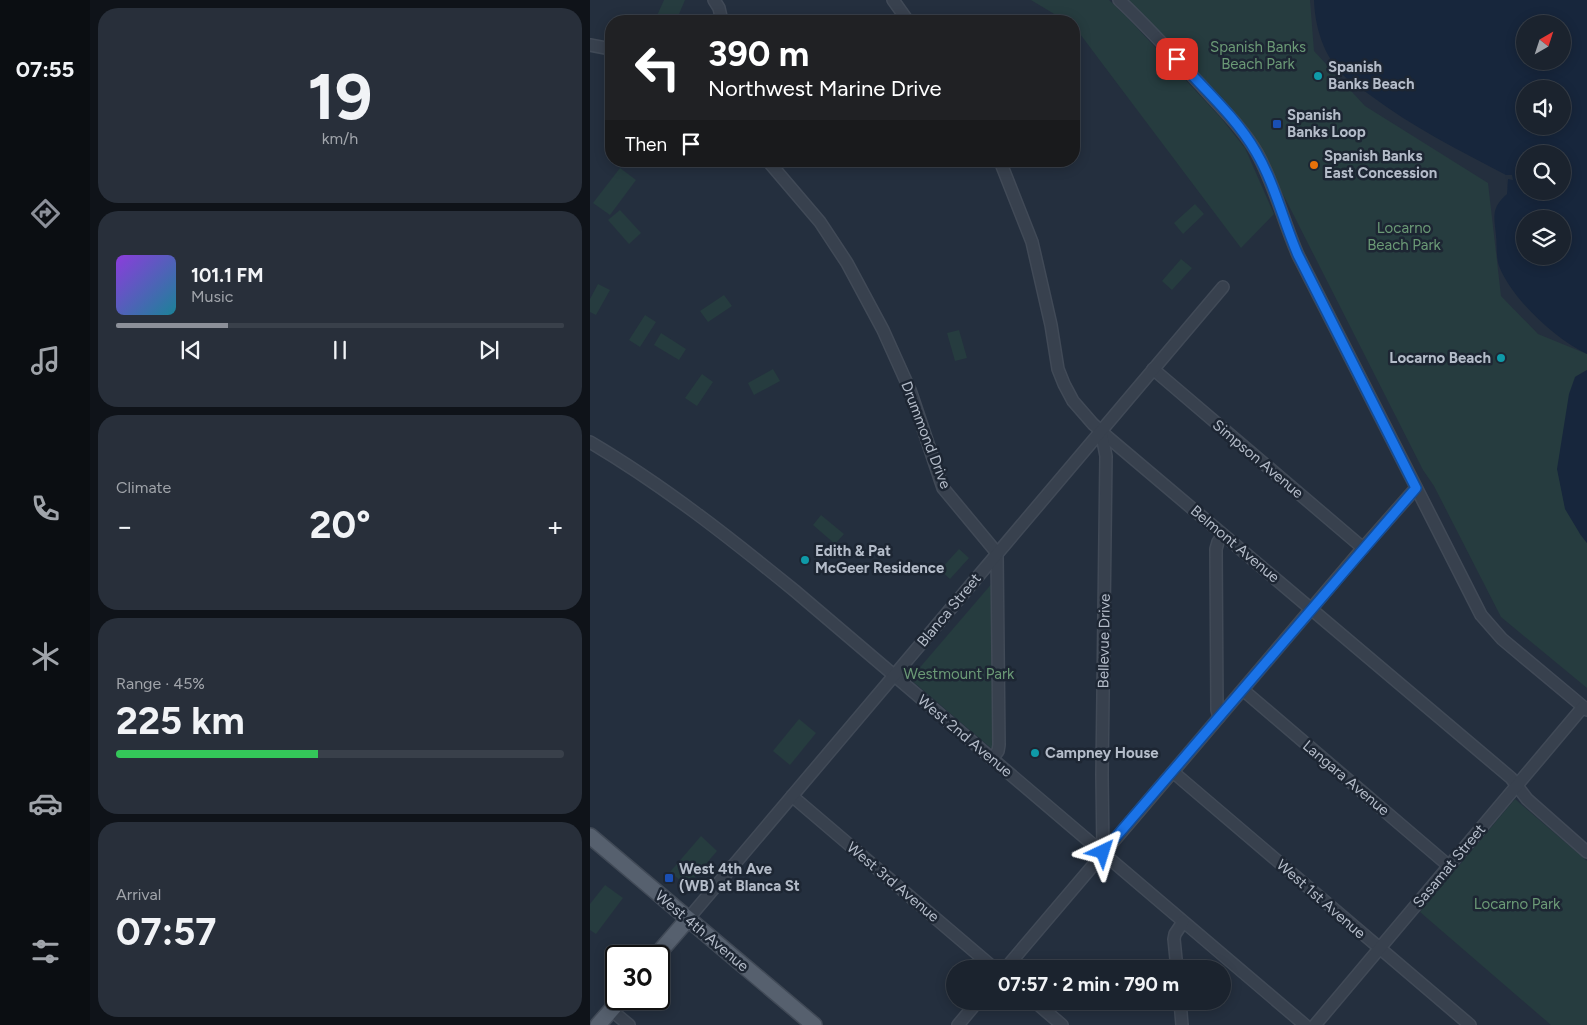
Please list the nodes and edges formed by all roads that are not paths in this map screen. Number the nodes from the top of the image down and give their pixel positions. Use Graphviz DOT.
graph roads {
  1 [pos="714,0"];
  2 [pos="893,0"];
  3 [pos="1119,0"];
  4 [pos="721,15"];
  5 [pos="904,15"];
  6 [pos="590,45"];
  7 [pos="605,48"];
  8 [pos="773,167"];
  9 [pos="1002,167"];
  10 [pos="1223,287"];
  11 [pos="1153,369"];
  12 [pos="1101,431"];
  13 [pos="590,442"];
  14 [pos="1416,488"];
  15 [pos="1224,535"];
  16 [pos="1363,548"];
  17 [pos="997,554"];
  18 [pos="1312,609"];
  19 [pos="894,676"];
  20 [pos="1243,690"];
  21 [pos="1585,708"];
  22 [pos="1219,717"];
  23 [pos="992,759"];
  24 [pos="1173,772"];
  25 [pos="1517,786"];
  26 [pos="792,796"];
  27 [pos="590,836"];
  28 [pos="1103,852"];
  29 [pos="1587,852"];
  30 [pos="1449,866"];
  31 [pos="688,918"];
  32 [pos="1183,922"];
  33 [pos="665,945"];
  34 [pos="1379,949"];
  35 [pos="984,960"];
  36 [pos="1013,960"];
  37 [pos="1176,960"];
  38 [pos="611,1010"];
  39 [pos="620,1010"];
  40 [pos="970,1010"];
  41 [pos="1044,1010"];
  42 [pos="1181,1010"];
  43 [pos="598,1025"];
  44 [pos="629,1025"];
  45 [pos="814,1025"];
  46 [pos="958,1025"];
  47 [pos="1062,1025"];
  48 [pos="1182,1025"];
  49 [pos="1305,1025"];
  50 [pos="1315,1025"];
  51 [pos="1470,1025"];
  1 -- 4 [label="street"];
  2 -- 5 [label="street"];
  3 -- 14 [label="street"];
  6 -- 7 [label="street"];
  8 -- 17 [label="street, Drummond Drive"];
  9 -- 12 [label="street, Belmont Avenue"];
  10 -- 11 [label="street, Blanca Street"];
  11 -- 12 [label="street, Blanca Street"];
  11 -- 16 [label="street, Simpson Avenue"];
  12 -- 15 [label="street, Belmont Avenue"];
  12 -- 17 [label="street, Blanca Street"];
  12 -- 28 [label="street, Bellevue Drive"];
  13 -- 19 [label="street, West 2nd Avenue"];
  14 -- 16 [label="street"];
  14 -- 21 [label="street"];
  15 -- 18 [label="street, Belmont Avenue"];
  15 -- 22 [label="street"];
  16 -- 18 [label="street"];
  17 -- 19 [label="street, Blanca Street"];
  17 -- 23 [label="street"];
  18 -- 20 [label="street"];
  18 -- 25 [label="street, Belmont Avenue"];
  19 -- 23 [label="street, West 2nd Avenue"];
  19 -- 26 [label="street, Blanca Street"];
  20 -- 22 [label="street"];
  20 -- 30 [label="street, Langara Avenue"];
  21 -- 25 [label="street, Sasamat Street"];
  22 -- 24 [label="street"];
  23 -- 28 [label="street, West 2nd Avenue"];
  24 -- 28 [label="street"];
  24 -- 34 [label="street, West 1st Avenue"];
  25 -- 29 [label="street, Belmont Avenue"];
  25 -- 30 [label="street, Sasamat Street"];
  26 -- 31 [label="street, Blanca Street"];
  26 -- 35 [label="street, West 3rd Avenue"];
  27 -- 31 [label="main road, West 4th Avenue"];
  28 -- 32 [label="street, West 2nd Avenue"];
  28 -- 36 [label="street"];
  30 -- 34 [label="street, Sasamat Street"];
  31 -- 33 [label="main road, Blanca Street"];
  31 -- 45 [label="main road, West 4th Avenue"];
  32 -- 37 [label="street"];
  32 -- 49 [label="street, West 2nd Avenue"];
  34 -- 50 [label="street, Sasamat Street"];
  34 -- 51 [label="street, West 1st Avenue"];
  38 -- 43 [label="main road"];
  39 -- 44 [label="street"];
  40 -- 46 [label="street"];
  41 -- 47 [label="street"];
  42 -- 48 [label="street"];
}
